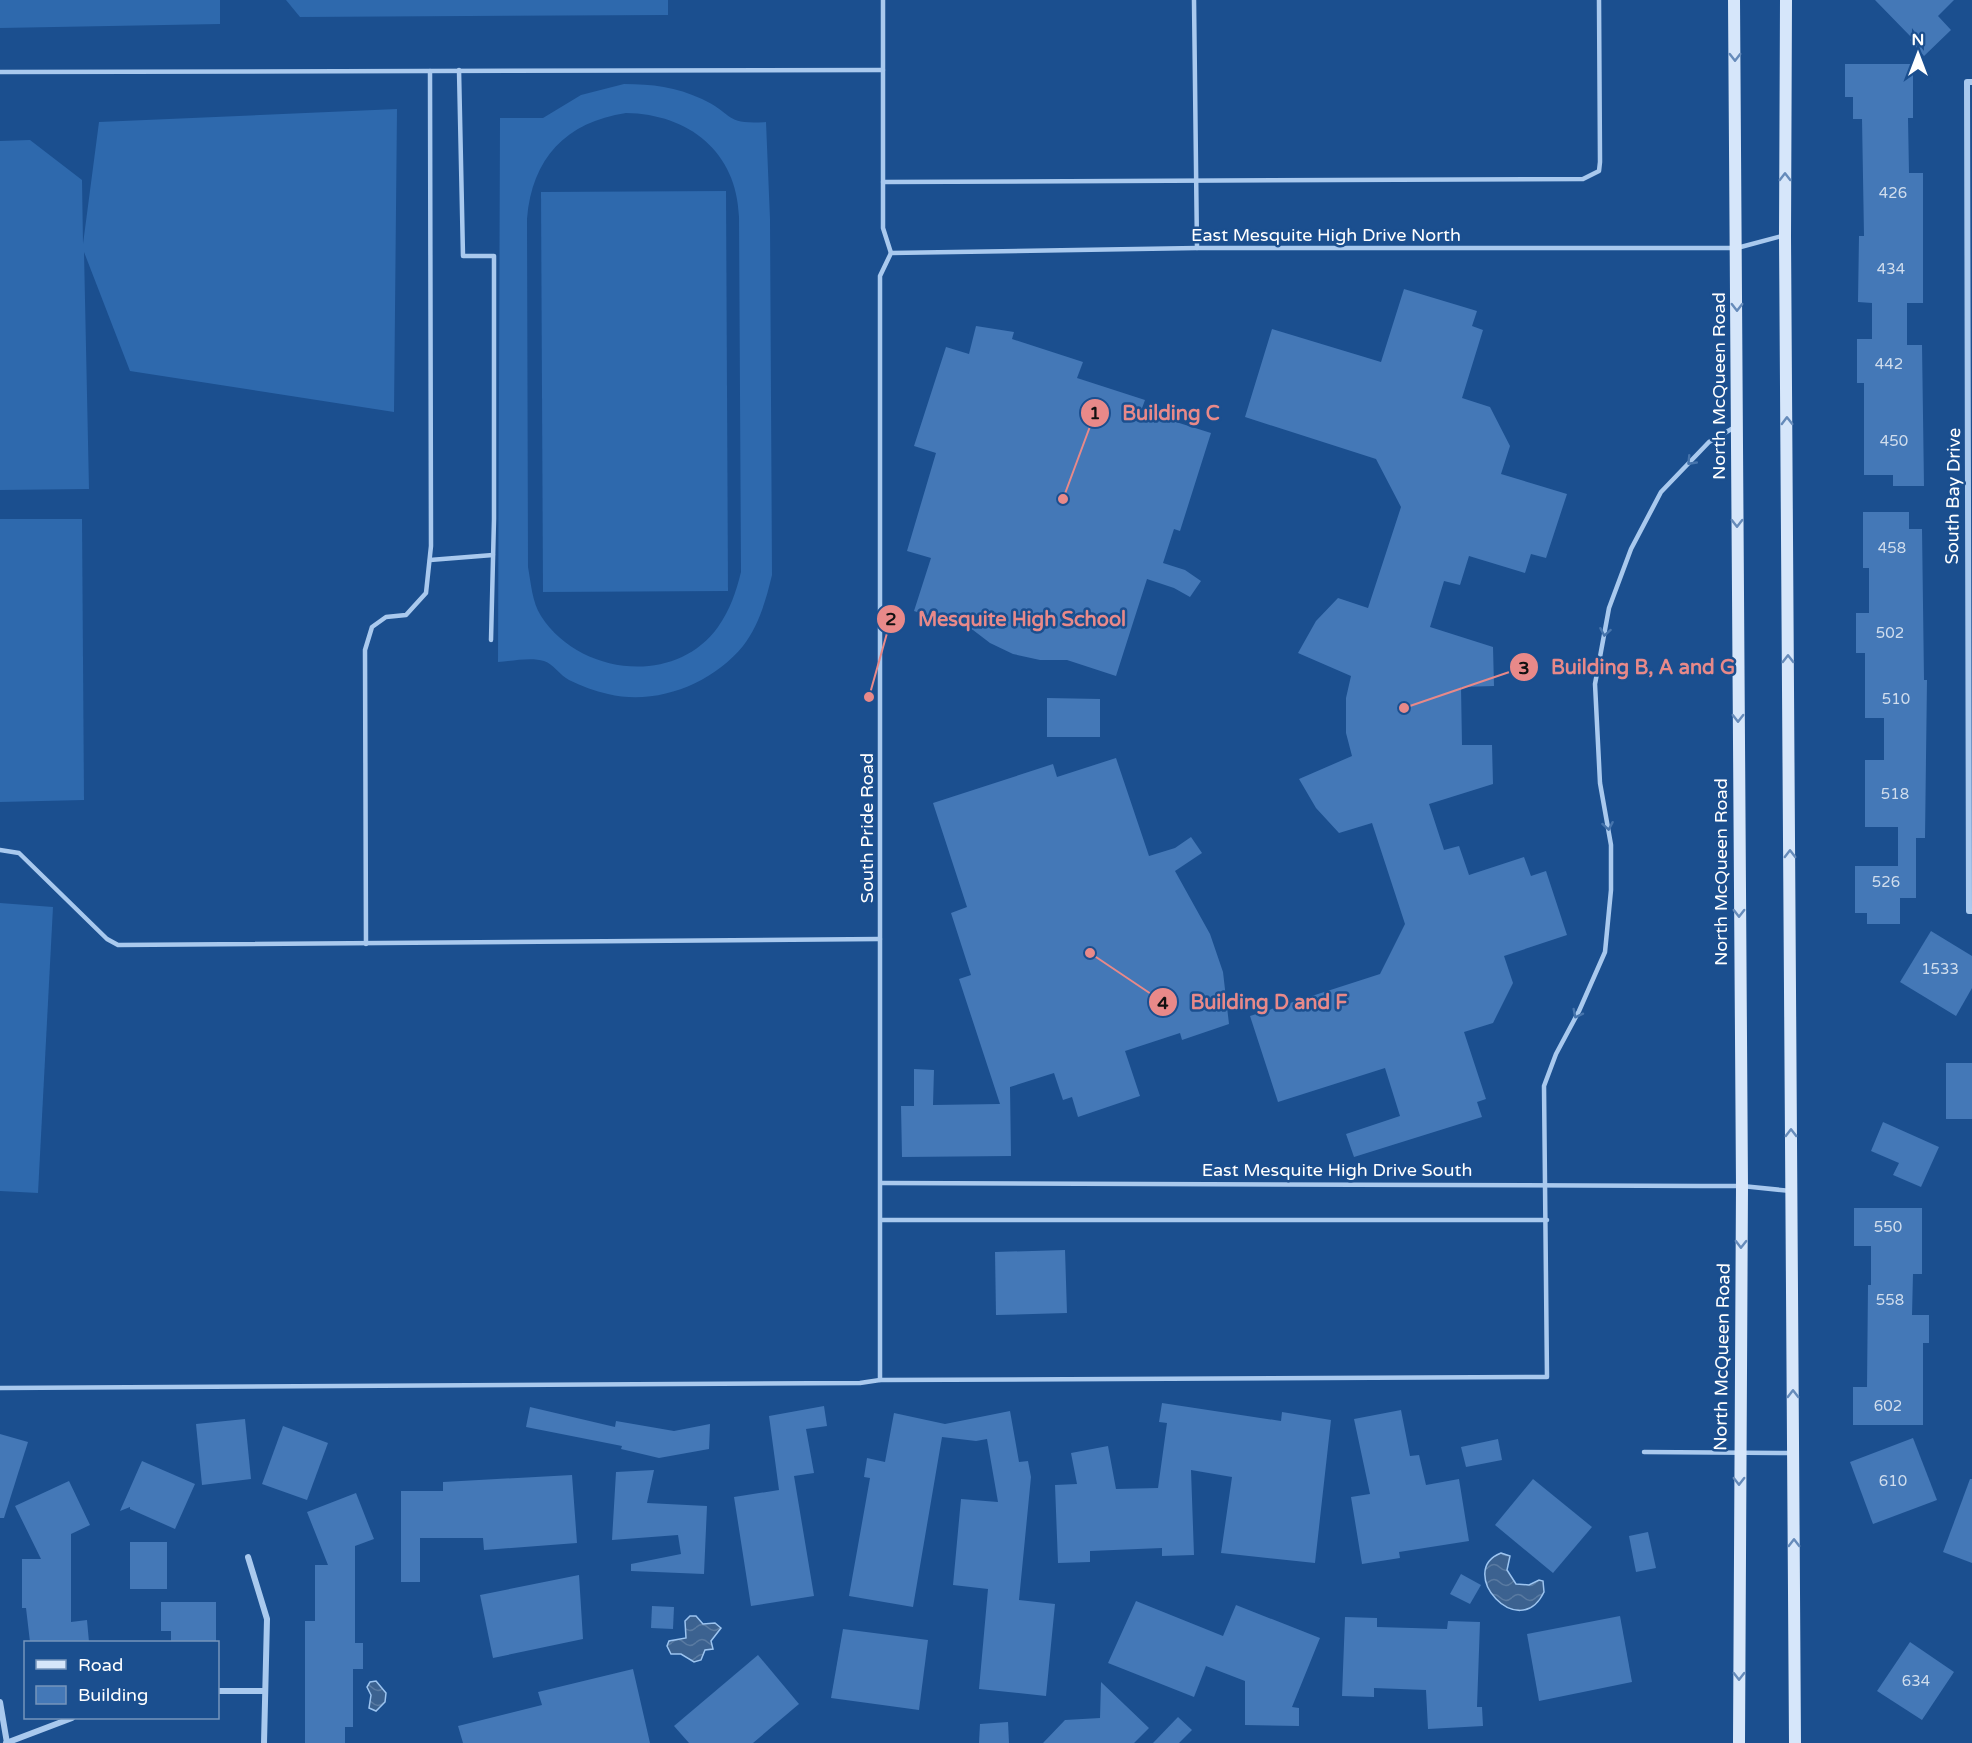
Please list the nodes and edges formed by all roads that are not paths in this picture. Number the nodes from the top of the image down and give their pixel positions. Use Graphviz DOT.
graph roads {
  1 [pos="883,0"];
  2 [pos="1194,0"];
  3 [pos="1599,0"];
  4 [pos="1734,0"];
  5 [pos="1786,0"];
  6 [pos="459,70"];
  7 [pos="883,70"];
  8 [pos="430,71"];
  9 [pos="0,72"];
  10 [pos="1969,82"];
  11 [pos="1196,180"];
  12 [pos="883,182"];
  13 [pos="1785,236"];
  14 [pos="1197,248"];
  15 [pos="1737,248"];
  16 [pos="891,252"];
  17 [pos="1971,357"];
  18 [pos="1737,426"];
  19 [pos="493,555"];
  20 [pos="430,560"];
  21 [pos="1969,624"];
  22 [pos="491,640"];
  23 [pos="0,850"];
  24 [pos="1970,911"];
  25 [pos="880,939"];
  26 [pos="366,944"];
  27 [pos="882,1183"];
  28 [pos="1546,1185"];
  29 [pos="1742,1186"];
  30 [pos="1792,1191"];
  31 [pos="882,1220"];
  32 [pos="1547,1220"];
  33 [pos="880,1380"];
  34 [pos="0,1388"];
  35 [pos="1644,1452"];
  36 [pos="1739,1453"];
  37 [pos="1794,1453"];
  38 [pos="248,1557"];
  39 [pos="219,1692"];
  40 [pos="264,1692"];
  41 [pos="0,1702"];
  42 [pos="69,1719"];
  43 [pos="7,1743"];
  44 [pos="264,1743"];
  45 [pos="1739,1743"];
  46 [pos="1796,1743"];
  1 -- 7 [label="lane"];
  2 -- 11 [label="lane"];
  3 -- 11 [label="lane"];
  4 -- 15 [label="main road, North McQueen Road, one-way"];
  13 -- 5 [label="main road, one-way"];
  6 -- 7 [label="lane"];
  6 -- 8 [label="lane"];
  6 -- 19 [label="lane"];
  7 -- 12 [label="lane"];
  8 -- 9 [label="lane"];
  8 -- 20 [label="lane"];
  10 -- 17 [label="street, South Bay Drive"];
  11 -- 12 [label="lane"];
  11 -- 14 [label="lane"];
  12 -- 16 [label="lane"];
  13 -- 15 [label="lane, East Mesquite High Drive North"];
  30 -- 13 [label="main road, one-way"];
  14 -- 15 [label="lane, East Mesquite High Drive North"];
  14 -- 16 [label="lane, East Mesquite High Drive North"];
  15 -- 18 [label="main road, North McQueen Road, one-way"];
  16 -- 25 [label="lane, South Pride Road"];
  17 -- 21 [label="street, South Bay Drive"];
  18 -- 28 [label="lane, one-way"];
  18 -- 29 [label="main road, North McQueen Road, one-way"];
  19 -- 20 [label="lane"];
  19 -- 22 [label="lane"];
  20 -- 26 [label="lane"];
  21 -- 24 [label="street, South Bay Drive"];
  23 -- 26 [label="lane"];
  25 -- 26 [label="lane"];
  25 -- 27 [label="lane, South Pride Road"];
  27 -- 28 [label="lane, East Mesquite High Drive South"];
  27 -- 31 [label="lane, South Pride Road"];
  28 -- 29 [label="lane, East Mesquite High Drive South"];
  28 -- 32 [label="lane"];
  29 -- 30 [label="lane, East Mesquite High Drive South"];
  29 -- 36 [label="main road, North McQueen Road, one-way"];
  37 -- 30 [label="main road, one-way"];
  31 -- 32 [label="lane"];
  31 -- 33 [label="lane, South Pride Road"];
  32 -- 33 [label="lane"];
  33 -- 34 [label="lane"];
  35 -- 36 [label="lane"];
  36 -- 37 [label="lane"];
  36 -- 45 [label="main road, North McQueen Road, one-way"];
  46 -- 37 [label="main road, one-way"];
  38 -- 40 [label="street"];
  39 -- 40 [label="street"];
  40 -- 44 [label="street"];
  41 -- 43 [label="street"];
  42 -- 43 [label="street"];
}
